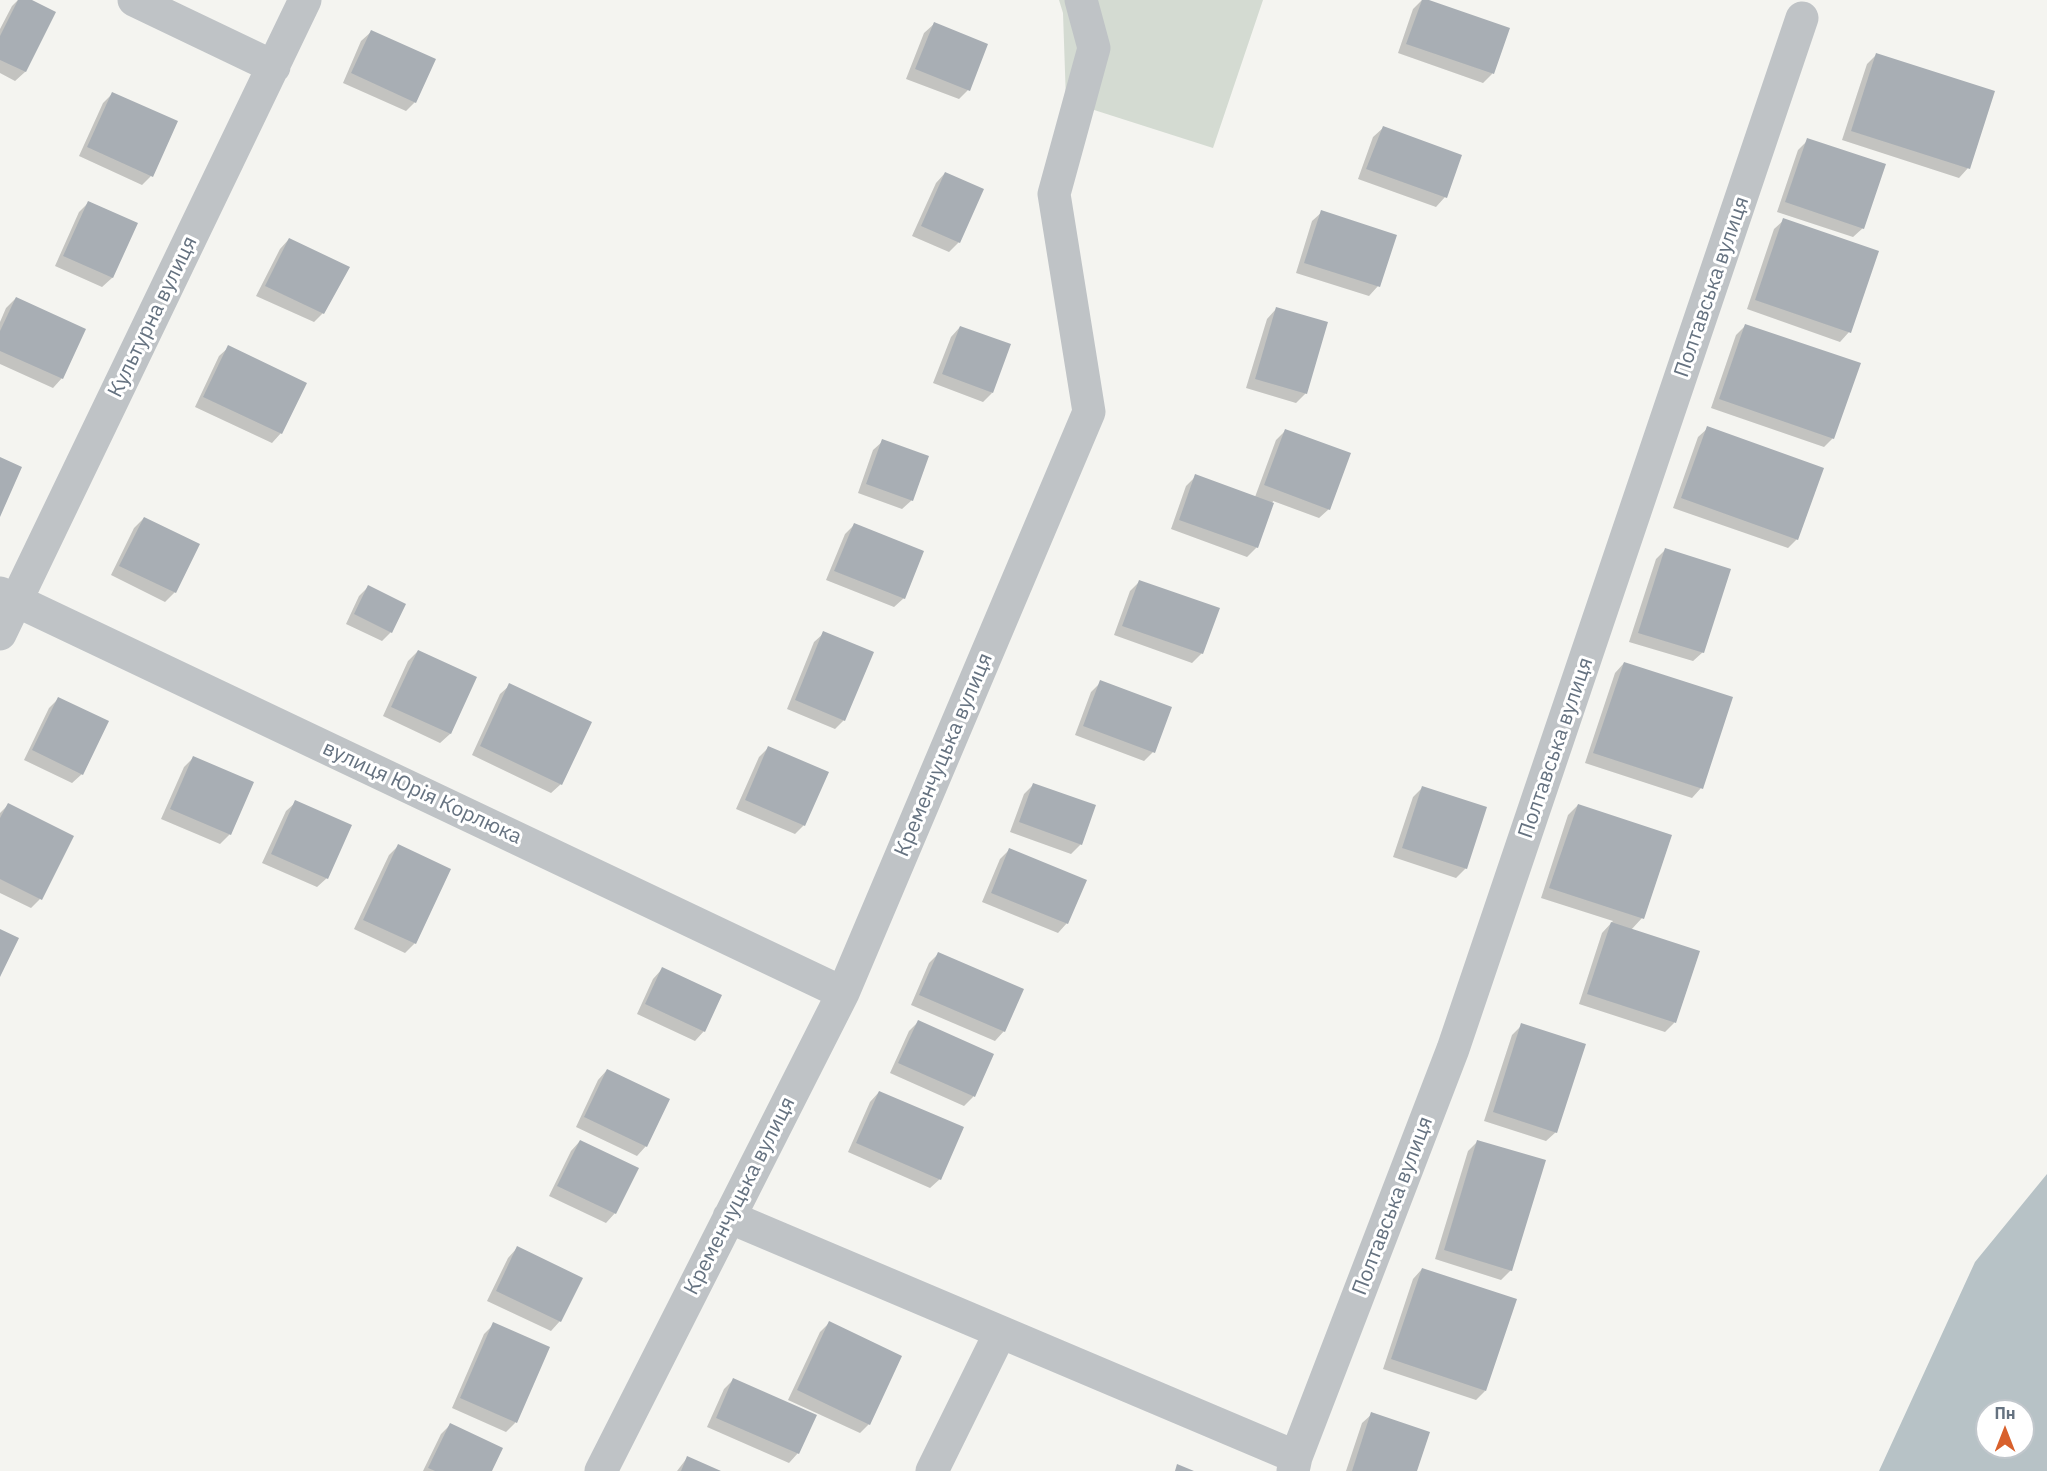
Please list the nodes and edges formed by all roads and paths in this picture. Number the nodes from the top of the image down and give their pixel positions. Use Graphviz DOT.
graph roads {
  1 [pos="134,0"];
  2 [pos="306,0"];
  3 [pos="1081,0"];
  4 [pos="1802,18"];
  5 [pos="274,68"];
  6 [pos="8,597"];
  7 [pos="0,634"];
  8 [pos="843,993"];
  9 [pos="729,1217"];
  10 [pos="1000,1333"];
  11 [pos="1295,1464"];
  12 [pos="601,1471"];
  13 [pos="932,1471"];
  1 -- 5 [label="street"];
  2 -- 5 [label="street, Культурна вулиця"];
  3 -- 8 [label="street, Кременчуцька вулиця"];
  4 -- 11 [label="street, Полтавська вулиця"];
  5 -- 6 [label="street, Культурна вулиця"];
  6 -- 7 [label="street, Культурна вулиця"];
  6 -- 8 [label="street, вулиця Юрія Корлюка"];
  8 -- 9 [label="street, Кременчуцька вулиця"];
  9 -- 10 [label="street"];
  9 -- 12 [label="street, Кременчуцька вулиця"];
  10 -- 11 [label="street"];
  10 -- 13 [label="street"];
}
